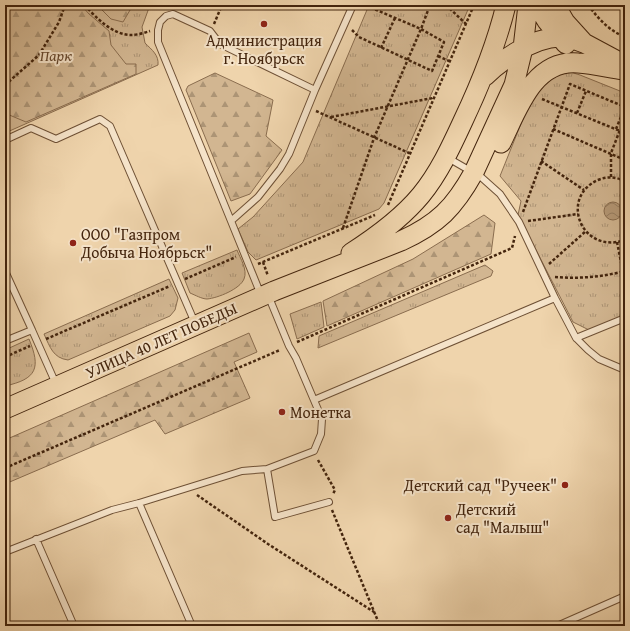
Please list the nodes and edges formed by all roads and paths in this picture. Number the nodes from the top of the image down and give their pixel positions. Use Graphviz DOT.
graph roads {
  1 [pos="65,5"];
  2 [pos="85,5"];
  3 [pos="222,5"];
  4 [pos="353,5"];
  5 [pos="430,5"];
  6 [pos="446,5"];
  7 [pos="474,5"];
  8 [pos="506,5"];
  9 [pos="528,5"];
  10 [pos="538,5"];
  11 [pos="555,5"];
  12 [pos="588,5"];
  13 [pos="367,6"];
  14 [pos="395,18"];
  15 [pos="345,22"];
  16 [pos="466,24"];
  17 [pos="421,29"];
  18 [pos="158,30"];
  19 [pos="210,31"];
  20 [pos="625,36"];
  21 [pos="560,37"];
  22 [pos="584,43"];
  23 [pos="381,48"];
  24 [pos="523,48"];
  25 [pos="438,56"];
  26 [pos="407,60"];
  27 [pos="449,61"];
  28 [pos="625,69"];
  29 [pos="483,79"];
  30 [pos="5,85"];
  31 [pos="315,90"];
  32 [pos="586,91"];
  33 [pos="537,96"];
  34 [pos="433,98"];
  35 [pos="562,106"];
  36 [pos="625,107"];
  37 [pos="308,108"];
  38 [pos="386,108"];
  39 [pos="577,113"];
  40 [pos="331,118"];
  41 [pos="553,129"];
  42 [pos="616,129"];
  43 [pos="620,130"];
  44 [pos="625,133"];
  45 [pos="374,138"];
  46 [pos="5,140"];
  47 [pos="625,148"];
  48 [pos="409,153"];
  49 [pos="610,153"];
  50 [pos="446,157"];
  51 [pos="621,158"];
  52 [pos="625,160"];
  53 [pos="541,162"];
  54 [pos="478,175"];
  55 [pos="611,177"];
  56 [pos="625,180"];
  57 [pos="584,190"];
  58 [pos="386,209"];
  59 [pos="380,214"];
  60 [pos="578,214"];
  61 [pos="231,221"];
  62 [pos="519,222"];
  63 [pos="342,228"];
  64 [pos="586,231"];
  65 [pos="625,240"];
  66 [pos="617,242"];
  67 [pos="244,254"];
  68 [pos="250,267"];
  69 [pos="5,270"];
  70 [pos="624,271"];
  71 [pos="318,273"];
  72 [pos="543,273"];
  73 [pos="177,282"];
  74 [pos="265,295"];
  75 [pos="554,298"];
  76 [pos="625,318"];
  77 [pos="196,325"];
  78 [pos="32,330"];
  79 [pos="576,338"];
  80 [pos="5,341"];
  81 [pos="38,342"];
  82 [pos="289,346"];
  83 [pos="5,357"];
  84 [pos="625,370"];
  85 [pos="57,386"];
  86 [pos="314,400"];
  87 [pos="5,409"];
  88 [pos="314,451"];
  89 [pos="5,468"];
  90 [pos="266,468"];
  91 [pos="187,488"];
  92 [pos="329,502"];
  93 [pos="138,504"];
  94 [pos="36,539"];
  95 [pos="5,552"];
  96 [pos="625,596"];
  97 [pos="374,612"];
  98 [pos="74,626"];
  99 [pos="192,626"];
  100 [pos="380,626"];
  101 [pos="557,626"];
  1 -- 30 [label="path"];
  2 -- 18 [label="path"];
  3 -- 19 [label="path"];
  4 -- 15 [label="lane"];
  5 -- 17 [label="path"];
  6 -- 16 [label="path"];
  7 -- 16 [label="path"];
  8 -- 29 [label="main road, УЛИЦА 40 ЛЕТ ПОБЕДЫ"];
  9 -- 24 [label="main road"];
  10 -- 21 [label="main road"];
  11 -- 22 [label="main road"];
  12 -- 20 [label="path"];
  13 -- 14 [label="path"];
  14 -- 17 [label="path"];
  14 -- 23 [label="path"];
  15 -- 23 [label="path"];
  15 -- 31 [label="lane"];
  16 -- 27 [label="path"];
  17 -- 25 [label="path"];
  17 -- 26 [label="path"];
  18 -- 19 [label="lane"];
  18 -- 61 [label="lane"];
  19 -- 31 [label="lane"];
  21 -- 22 [label="main road"];
  21 -- 24 [label="main road"];
  21 -- 28 [label="main road"];
  22 -- 28 [label="main road"];
  23 -- 26 [label="path"];
  24 -- 29 [label="main road"];
  24 -- 54 [label="main road"];
  25 -- 26 [label="path"];
  25 -- 27 [label="path"];
  26 -- 38 [label="path"];
  27 -- 34 [label="path"];
  28 -- 54 [label="main road"];
  29 -- 50 [label="main road, УЛИЦА 40 ЛЕТ ПОБЕДЫ"];
  31 -- 37 [label="lane"];
  32 -- 35 [label="path"];
  32 -- 36 [label="path"];
  32 -- 39 [label="path"];
  33 -- 35 [label="path"];
  34 -- 38 [label="path"];
  34 -- 48 [label="path"];
  35 -- 39 [label="path"];
  35 -- 41 [label="path"];
  36 -- 42 [label="path"];
  37 -- 40 [label="path"];
  37 -- 61 [label="lane"];
  38 -- 40 [label="path"];
  38 -- 45 [label="path"];
  39 -- 42 [label="path"];
  40 -- 45 [label="path"];
  41 -- 49 [label="path"];
  41 -- 53 [label="path"];
  42 -- 43 [label="path"];
  43 -- 44 [label="path"];
  43 -- 49 [label="path"];
  45 -- 48 [label="path"];
  45 -- 63 [label="path"];
  46 -- 73 [label="lane"];
  47 -- 51 [label="path"];
  48 -- 58 [label="path"];
  49 -- 51 [label="path"];
  49 -- 55 [label="path"];
  50 -- 54 [label="lane"];
  50 -- 71 [label="main road, УЛИЦА 40 ЛЕТ ПОБЕДЫ"];
  51 -- 52 [label="path"];
  53 -- 57 [label="path"];
  53 -- 62 [label="path"];
  54 -- 62 [label="lane"];
  54 -- 71 [label="main road, УЛИЦА 40 ЛЕТ ПОБЕДЫ"];
  55 -- 56 [label="path"];
  55 -- 57 [label="path"];
  57 -- 60 [label="path"];
  59 -- 63 [label="path"];
  60 -- 62 [label="path"];
  60 -- 64 [label="path"];
  61 -- 67 [label="lane"];
  62 -- 72 [label="lane"];
  62 -- 82 [label="path"];
  63 -- 68 [label="path"];
  64 -- 66 [label="path"];
  64 -- 72 [label="path"];
  65 -- 66 [label="path"];
  66 -- 70 [label="path"];
  67 -- 68 [label="lane"];
  67 -- 73 [label="path"];
  68 -- 74 [label="lane"];
  69 -- 78 [label="lane"];
  70 -- 72 [label="path"];
  71 -- 74 [label="main road, УЛИЦА 40 ЛЕТ ПОБЕДЫ"];
  72 -- 75 [label="lane"];
  73 -- 77 [label="lane"];
  73 -- 81 [label="path"];
  74 -- 77 [label="main road, УЛИЦА 40 ЛЕТ ПОБЕДЫ"];
  74 -- 82 [label="lane"];
  75 -- 79 [label="lane"];
  75 -- 86 [label="lane"];
  76 -- 79 [label="lane"];
  77 -- 85 [label="main road, УЛИЦА 40 ЛЕТ ПОБЕДЫ"];
  78 -- 80 [label="lane"];
  78 -- 81 [label="lane"];
  79 -- 84 [label="lane"];
  81 -- 83 [label="path"];
  81 -- 85 [label="lane"];
  82 -- 86 [label="lane"];
  82 -- 89 [label="path"];
  85 -- 87 [label="main road, УЛИЦА 40 ЛЕТ ПОБЕДЫ"];
  86 -- 88 [label="lane"];
  88 -- 90 [label="lane"];
  88 -- 92 [label="path"];
  90 -- 91 [label="lane"];
  90 -- 92 [label="lane"];
  91 -- 93 [label="lane"];
  91 -- 97 [label="path"];
  92 -- 97 [label="path"];
  93 -- 94 [label="lane"];
  93 -- 99 [label="lane"];
  94 -- 95 [label="lane"];
  94 -- 98 [label="lane"];
  96 -- 101 [label="lane"];
  97 -- 100 [label="path"];
}
